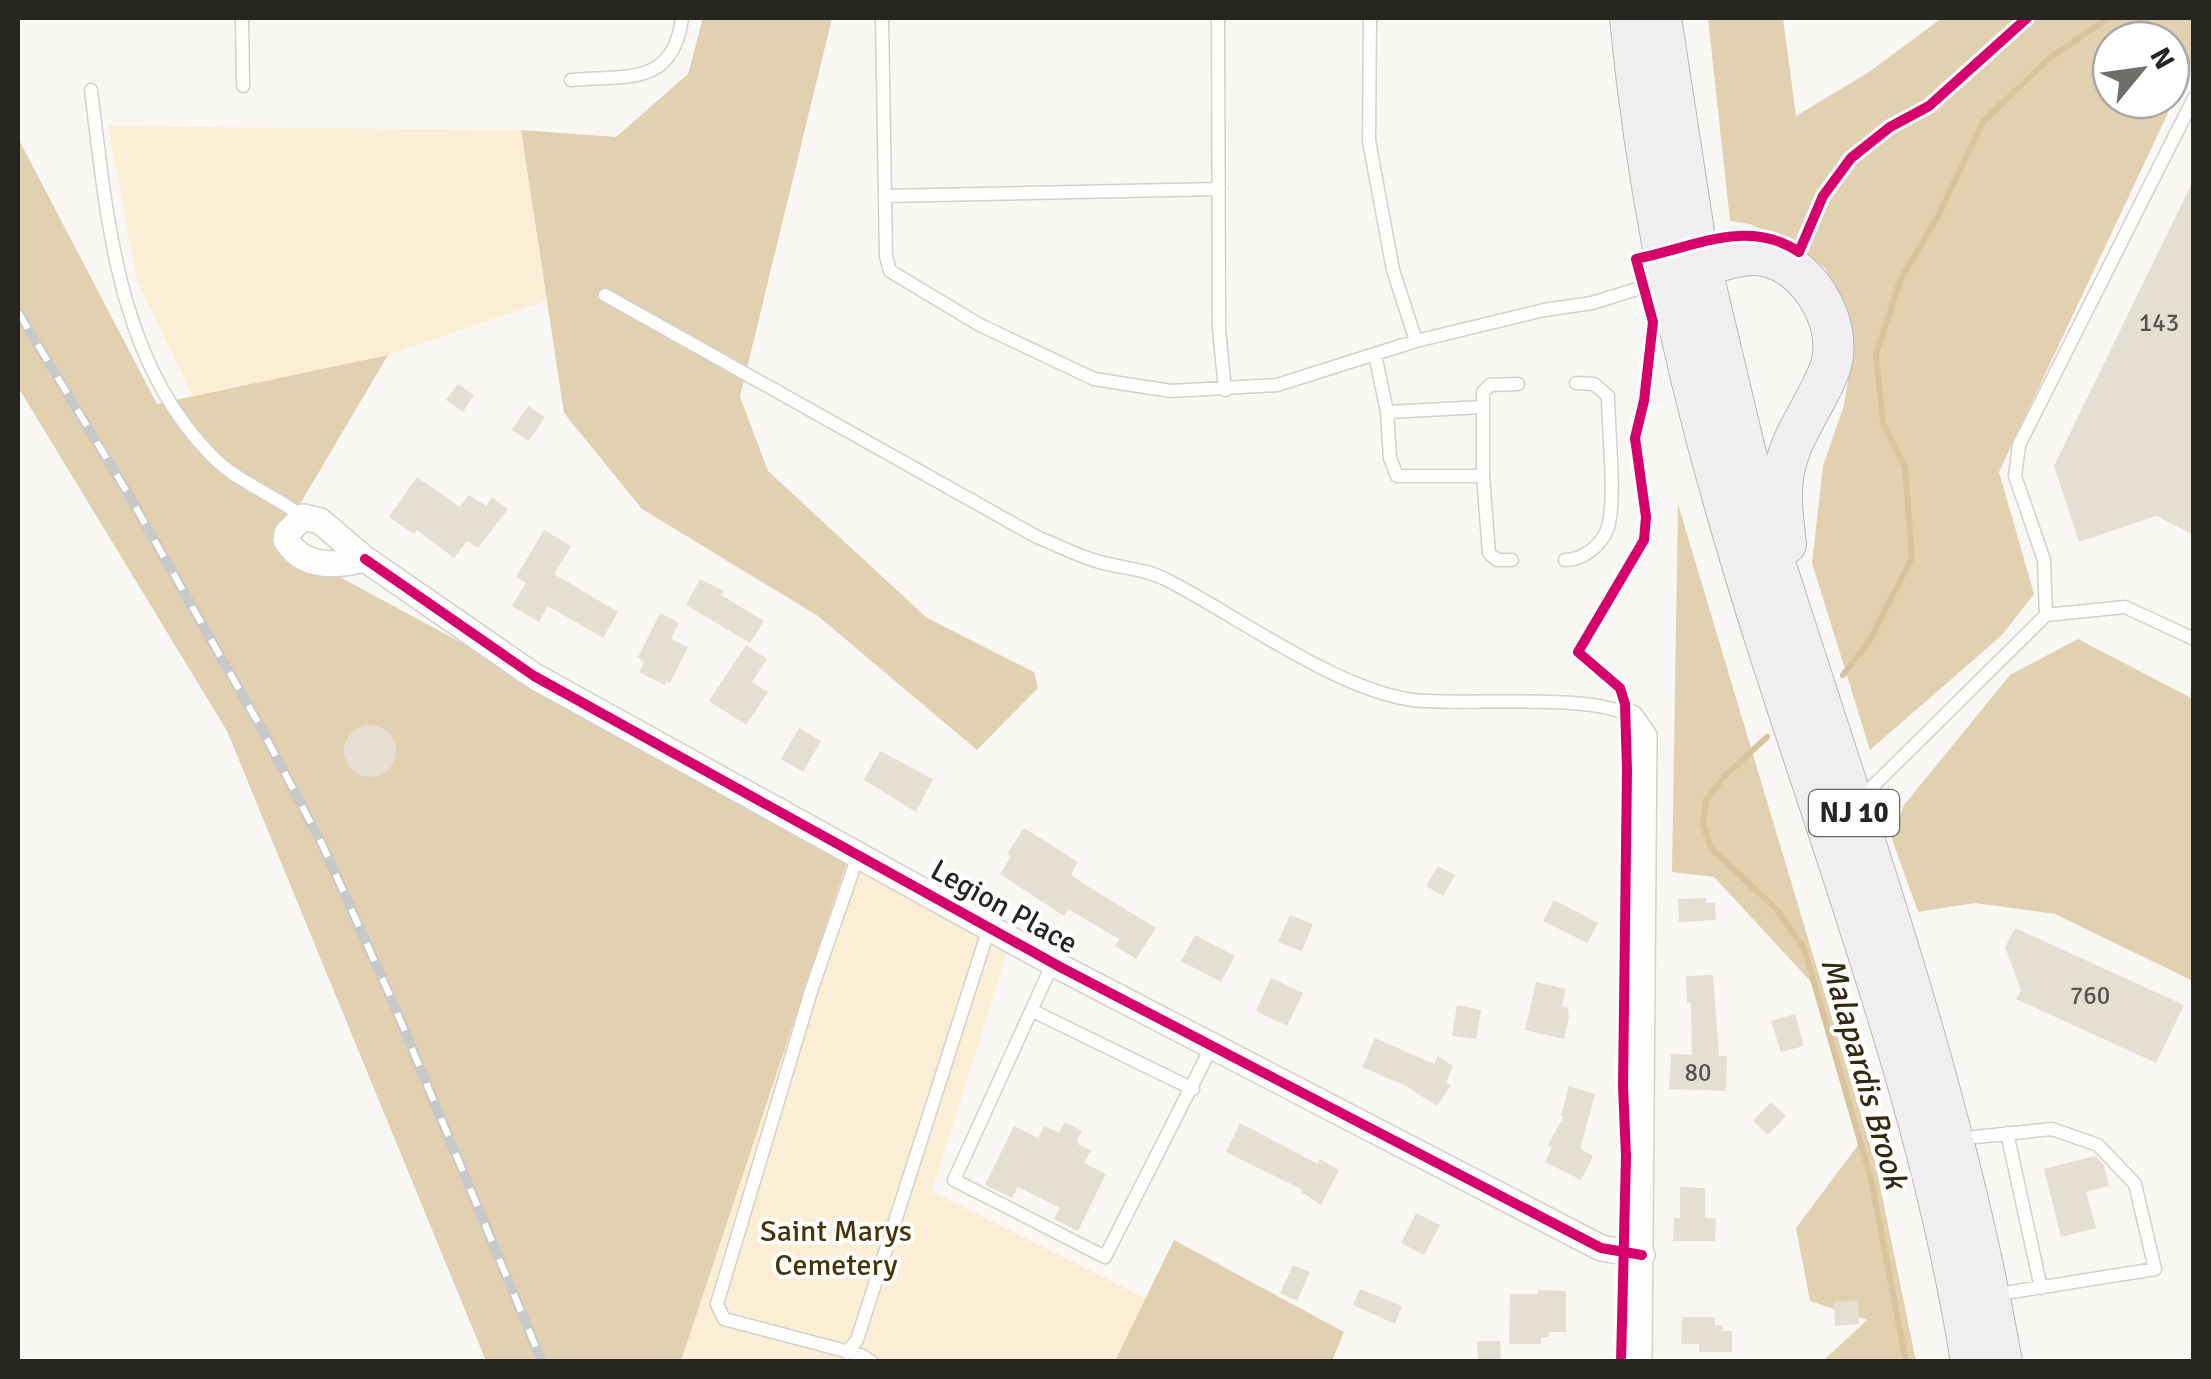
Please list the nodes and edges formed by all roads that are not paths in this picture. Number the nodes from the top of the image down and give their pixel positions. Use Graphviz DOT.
graph roads {
  1 [pos="242,18"];
  2 [pos="682,18"];
  3 [pos="882,18"];
  4 [pos="1218,18"];
  5 [pos="1370,18"];
  6 [pos="1634,24"];
  7 [pos="571,80"];
  8 [pos="243,86"];
  9 [pos="91,90"];
  10 [pos="2194,98"];
  11 [pos="1218,189"];
  12 [pos="885,196"];
  13 [pos="1685,273"];
  14 [pos="606,295"];
  15 [pos="1416,341"];
  16 [pos="1375,354"];
  17 [pos="1576,383"];
  18 [pos="1518,384"];
  19 [pos="1225,390"];
  20 [pos="1482,407"];
  21 [pos="1386,412"];
  22 [pos="1482,476"];
  23 [pos="303,517"];
  24 [pos="366,559"];
  25 [pos="1512,560"];
  26 [pos="1564,560"];
  27 [pos="2046,614"];
  28 [pos="1797,632"];
  29 [pos="2194,639"];
  30 [pos="1631,718"];
  31 [pos="1852,808"];
  32 [pos="858,856"];
  33 [pos="989,928"];
  34 [pos="1053,963"];
  35 [pos="1033,1010"];
  36 [pos="1212,1046"];
  37 [pos="1192,1089"];
  38 [pos="2006,1134"];
  39 [pos="1954,1139"];
  40 [pos="1642,1256"];
  41 [pos="2041,1288"];
  42 [pos="1990,1296"];
  43 [pos="847,1354"];
  44 [pos="872,1362"];
  45 [pos="1639,1362"];
  46 [pos="1971,1362"];
  47 [pos="2002,1362"];
  1 -- 8 [label="lane"];
  2 -- 7 [label="lane"];
  3 -- 12 [label="lane"];
  4 -- 11 [label="lane"];
  5 -- 15 [label="lane"];
  6 -- 13 [label="main road, NJ 10"];
  9 -- 23 [label="lane"];
  10 -- 27 [label="lane"];
  11 -- 12 [label="lane"];
  11 -- 19 [label="lane"];
  12 -- 19 [label="lane"];
  13 -- 15 [label="lane"];
  13 -- 28 [label="main road, NJ 10"];
  13 -- 28 [label="main road"];
  13 -- 46 [label="main road, NJ 10"];
  14 -- 30 [label="lane"];
  15 -- 16 [label="lane"];
  16 -- 19 [label="lane"];
  16 -- 21 [label="lane"];
  17 -- 26 [label="lane"];
  18 -- 20 [label="lane"];
  20 -- 21 [label="lane"];
  20 -- 22 [label="lane"];
  21 -- 22 [label="lane"];
  22 -- 25 [label="lane"];
  23 -- 24 [label="street, Legion Place"];
  23 -- 24 [label="street"];
  24 -- 32 [label="street, Legion Place"];
  27 -- 29 [label="lane"];
  27 -- 31 [label="lane"];
  28 -- 31 [label="main road, NJ 10"];
  30 -- 40 [label="street"];
  31 -- 39 [label="main road, NJ 10"];
  32 -- 33 [label="street, Legion Place"];
  32 -- 43 [label="lane"];
  33 -- 34 [label="street, Legion Place"];
  33 -- 43 [label="lane"];
  34 -- 35 [label="lane"];
  34 -- 36 [label="street, Legion Place"];
  35 -- 37 [label="lane"];
  35 -- 37 [label="lane"];
  36 -- 37 [label="lane"];
  36 -- 40 [label="street, Legion Place"];
  38 -- 39 [label="lane"];
  38 -- 41 [label="lane"];
  38 -- 41 [label="lane"];
  39 -- 42 [label="main road, NJ 10"];
  40 -- 45 [label="street"];
  41 -- 42 [label="lane"];
  42 -- 47 [label="main road, NJ 10"];
  43 -- 44 [label="lane"];
}
